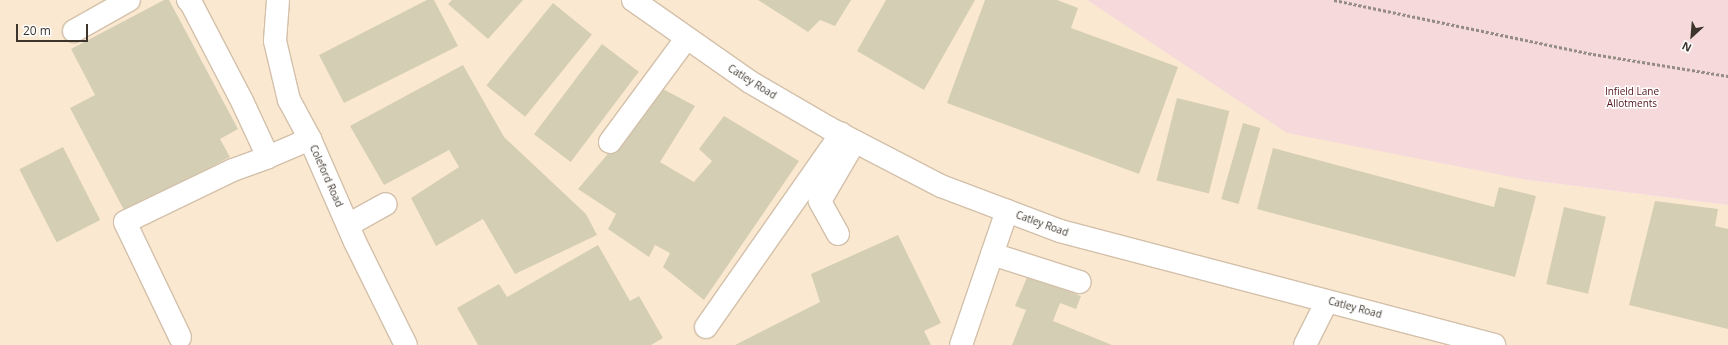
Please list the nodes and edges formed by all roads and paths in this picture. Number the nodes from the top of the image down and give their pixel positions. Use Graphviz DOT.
graph roads {
  1 [pos="129,0"];
  2 [pos="188,0"];
  3 [pos="278,0"];
  4 [pos="633,0"];
  5 [pos="1334,0"];
  6 [pos="74,31"];
  7 [pos="686,39"];
  8 [pos="1728,76"];
  9 [pos="848,138"];
  10 [pos="310,139"];
  11 [pos="610,142"];
  12 [pos="268,157"];
  13 [pos="386,204"];
  14 [pos="1007,211"];
  15 [pos="348,225"];
  16 [pos="838,234"];
  17 [pos="992,254"];
  18 [pos="1080,282"];
  19 [pos="1327,301"];
  20 [pos="706,327"];
  21 [pos="180,337"];
  22 [pos="406,345"];
  23 [pos="961,345"];
  24 [pos="1305,345"];
  25 [pos="1494,345"];
  1 -- 6 [label="street"];
  2 -- 12 [label="street"];
  3 -- 10 [label="street, Coleford Road"];
  4 -- 7 [label="street, Catley Road"];
  5 -- 8 [label="path"];
  7 -- 9 [label="street, Catley Road"];
  7 -- 11 [label="street"];
  9 -- 14 [label="street, Catley Road"];
  9 -- 16 [label="street"];
  9 -- 20 [label="street"];
  10 -- 12 [label="street"];
  10 -- 15 [label="street, Coleford Road"];
  12 -- 21 [label="street"];
  13 -- 15 [label="street"];
  14 -- 17 [label="street"];
  14 -- 19 [label="street, Catley Road"];
  15 -- 22 [label="street, Coleford Road"];
  17 -- 18 [label="street"];
  17 -- 23 [label="street"];
  19 -- 24 [label="street"];
  19 -- 25 [label="street, Catley Road"];
}
